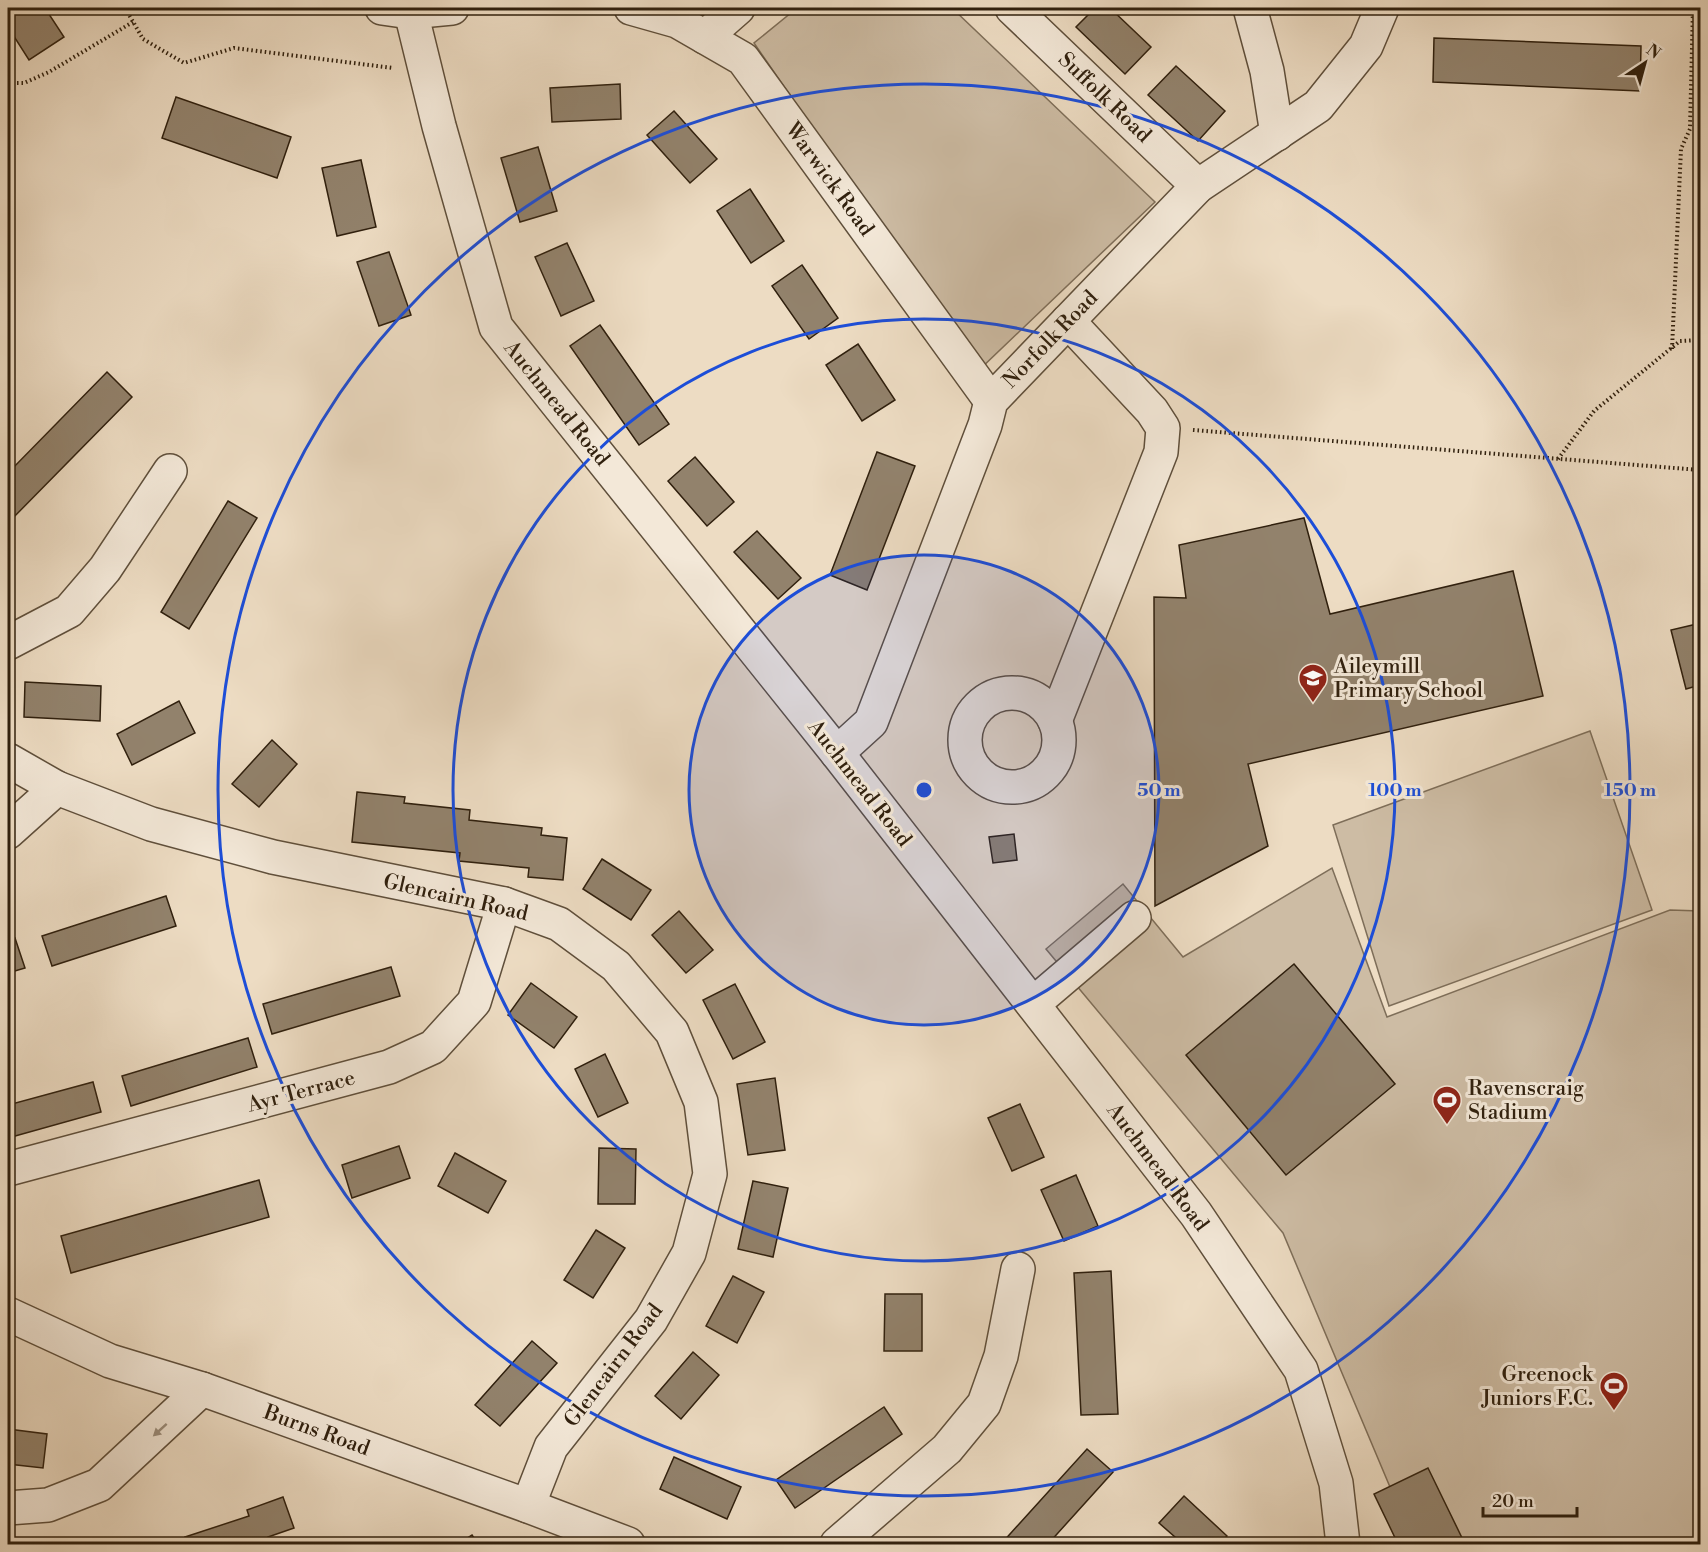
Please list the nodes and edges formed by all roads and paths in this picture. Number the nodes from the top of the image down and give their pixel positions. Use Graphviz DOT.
graph roads {
  1 [pos="124,8"];
  2 [pos="452,8"];
  3 [pos="631,8"];
  4 [pos="738,8"];
  5 [pos="1012,8"];
  6 [pos="1250,8"];
  7 [pos="1382,8"];
  8 [pos="1693,8"];
  9 [pos="401,9"];
  10 [pos="133,22"];
  11 [pos="705,37"];
  12 [pos="426,73"];
  13 [pos="8,83"];
  14 [pos="1277,134"];
  15 [pos="1198,186"];
  16 [pos="1068,321"];
  17 [pos="1701,340"];
  18 [pos="1672,349"];
  19 [pos="991,401"];
  20 [pos="1163,428"];
  21 [pos="1558,459"];
  22 [pos="1701,470"];
  23 [pos="170,471"];
  24 [pos="8,643"];
  25 [pos="1056,721"];
  26 [pos="837,753"];
  27 [pos="8,760"];
  28 [pos="57,788"];
  29 [pos="8,832"];
  30 [pos="504,904"];
  31 [pos="1134,918"];
  32 [pos="1033,1004"];
  33 [pos="8,1169"];
  34 [pos="1017,1269"];
  35 [pos="8,1314"];
  36 [pos="202,1389"];
  37 [pos="528,1506"];
  38 [pos="8,1508"];
  39 [pos="607,1541"];
  40 [pos="837,1545"];
  41 [pos="1343,1545"];
  1 -- 10 [label="path"];
  2 -- 9 [label="street"];
  3 -- 11 [label="street, Warwick Road"];
  4 -- 11 [label="street"];
  5 -- 15 [label="street, Suffolk Road"];
  6 -- 14 [label="street"];
  7 -- 14 [label="street, Norfolk Road"];
  8 -- 18 [label="path"];
  9 -- 12 [label="street, Auchmead Road"];
  10 -- 12 [label="path"];
  10 -- 13 [label="path"];
  11 -- 19 [label="street, Warwick Road"];
  12 -- 26 [label="street, Auchmead Road"];
  14 -- 15 [label="street, Norfolk Road"];
  15 -- 16 [label="street, Norfolk Road"];
  16 -- 19 [label="street, Norfolk Road"];
  16 -- 20 [label="street"];
  17 -- 18 [label="path"];
  18 -- 21 [label="path"];
  19 -- 26 [label="street, Norfolk Road"];
  20 -- 21 [label="path"];
  20 -- 25 [label="street"];
  21 -- 22 [label="path"];
  23 -- 24 [label="street"];
  26 -- 32 [label="street, Auchmead Road"];
  27 -- 28 [label="street, Glencairn Road"];
  28 -- 29 [label="street"];
  28 -- 30 [label="street, Glencairn Road"];
  30 -- 33 [label="street, Ayr Terrace"];
  30 -- 37 [label="street, Glencairn Road"];
  31 -- 32 [label="street"];
  32 -- 41 [label="street, Auchmead Road"];
  34 -- 40 [label="street"];
  35 -- 36 [label="street, Burns Road"];
  36 -- 37 [label="street, Burns Road"];
  36 -- 38 [label="street, one-way"];
  37 -- 39 [label="street, Burns Road"];
}
